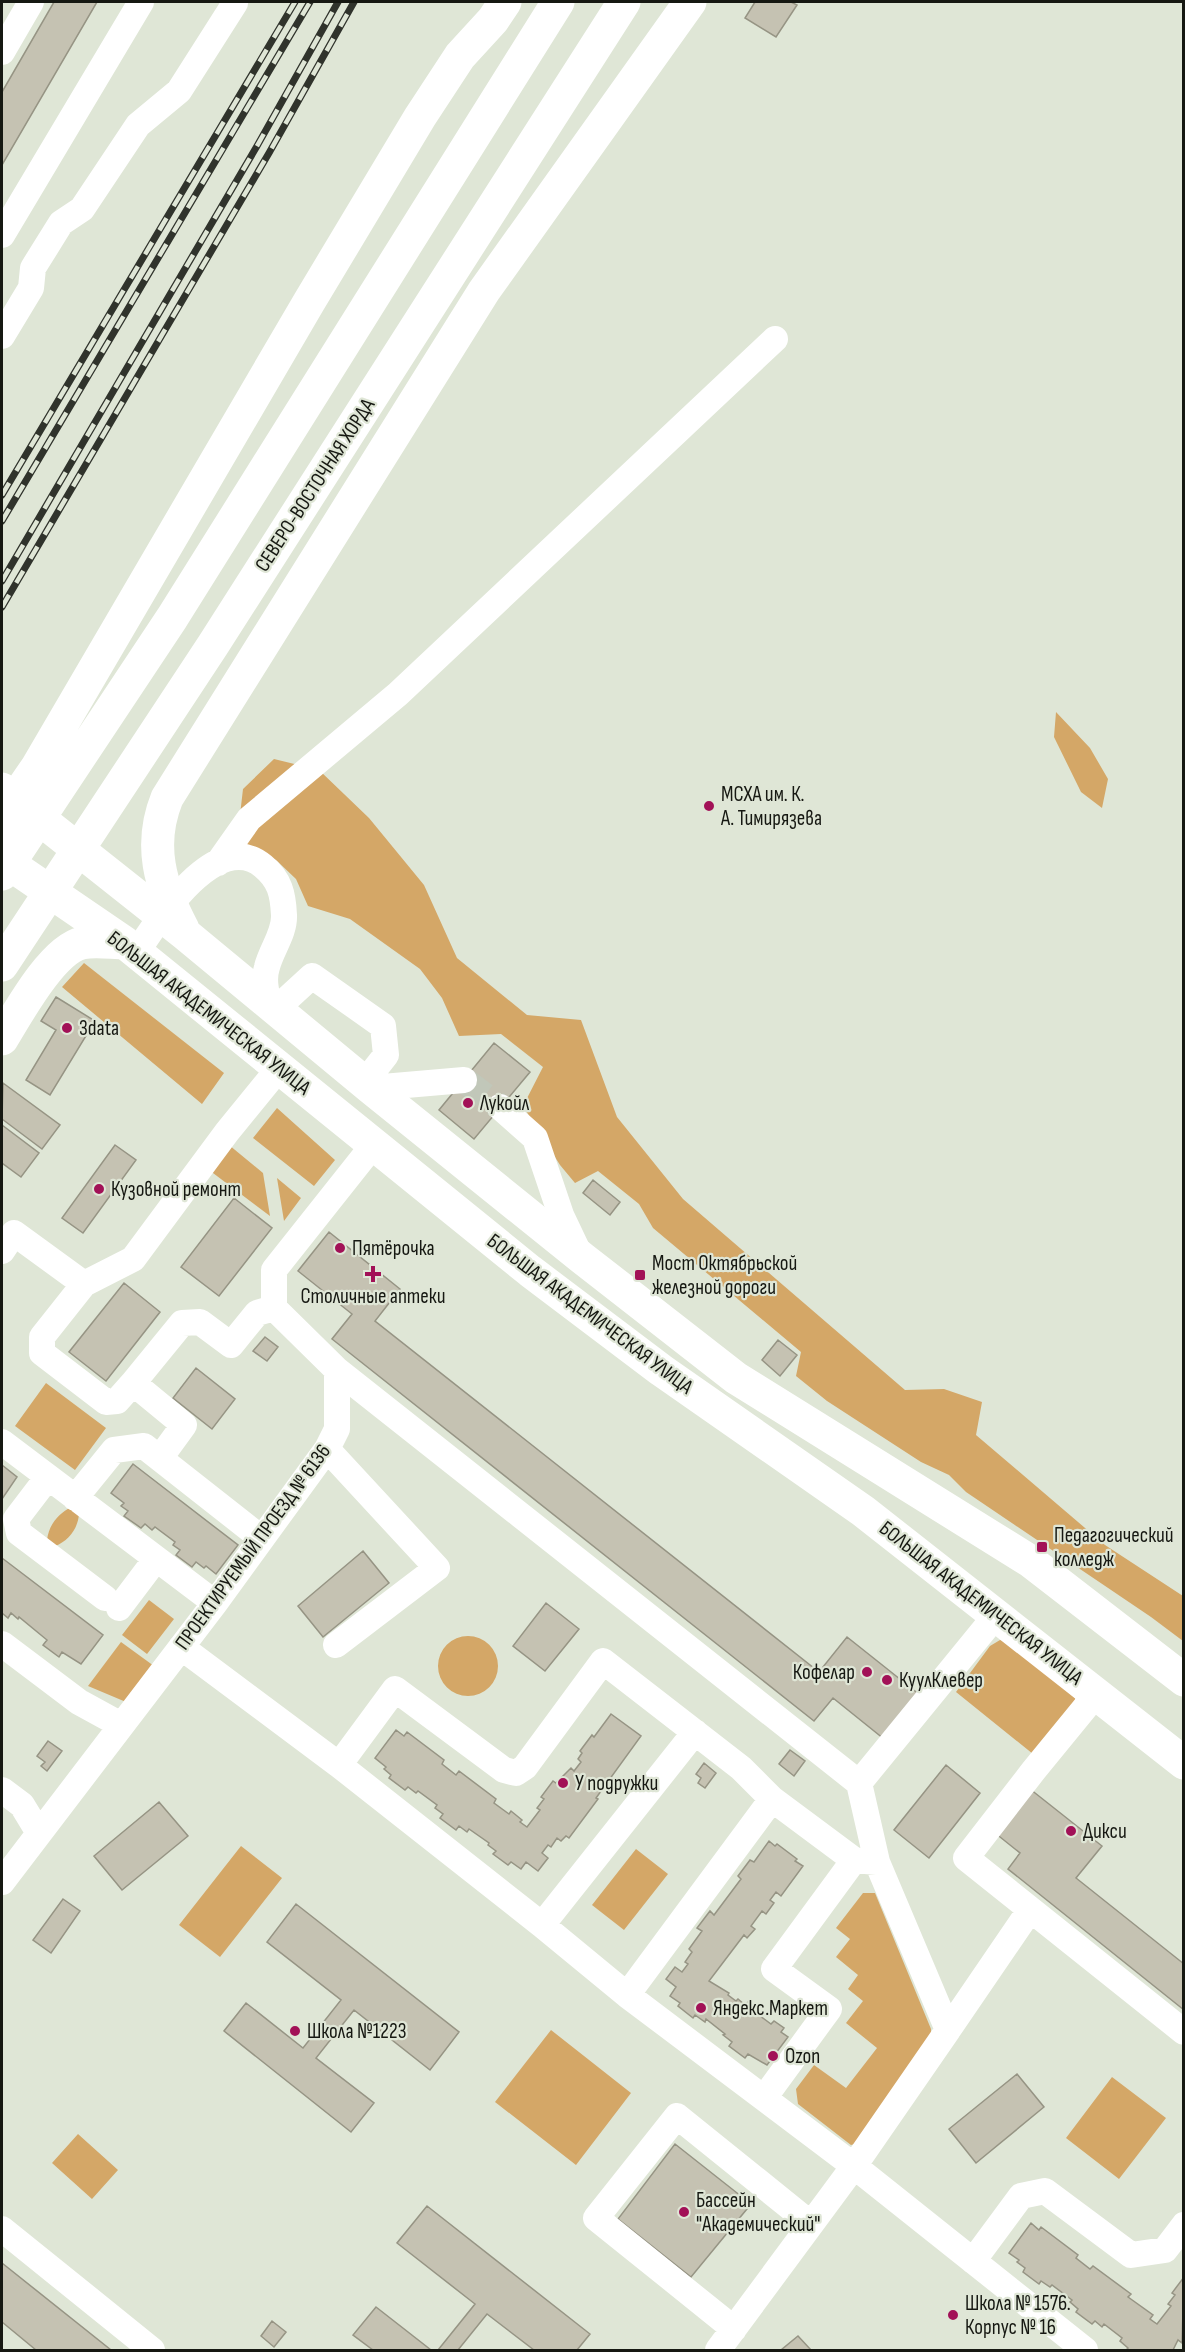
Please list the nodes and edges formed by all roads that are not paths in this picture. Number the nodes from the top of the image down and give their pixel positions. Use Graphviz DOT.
graph roads {
  1 [pos="31,2"];
  2 [pos="141,2"];
  3 [pos="482,2"];
  4 [pos="505,2"];
  5 [pos="558,2"];
  6 [pos="624,2"];
  7 [pos="690,2"];
  8 [pos="707,2"];
  9 [pos="235,3"];
  10 [pos="2,52"];
  11 [pos="460,56"];
  12 [pos="2,235"];
  13 [pos="484,291"];
  14 [pos="2,336"];
  15 [pos="775,339"];
  16 [pos="8,794"];
  17 [pos="2,860"];
  18 [pos="218,862"];
  19 [pos="172,918"];
  20 [pos="131,948"];
  21 [pos="2,965"];
  22 [pos="272,1006"];
  23 [pos="2,1039"];
  24 [pos="280,1067"];
  25 [pos="464,1080"];
  26 [pos="367,1086"];
  27 [pos="500,1107"];
  28 [pos="374,1144"];
  29 [pos="2,1251"];
  30 [pos="582,1258"];
  31 [pos="84,1284"];
  32 [pos="274,1308"];
  33 [pos="337,1370"];
  34 [pos="133,1383"];
  35 [pos="2,1442"];
  36 [pos="327,1449"];
  37 [pos="160,1458"];
  38 [pos="48,1477"];
  39 [pos="75,1498"];
  40 [pos="261,1538"];
  41 [pos="156,1558"];
  42 [pos="215,1603"];
  43 [pos="997,1614"];
  44 [pos="2,1644"];
  45 [pos="336,1645"];
  46 [pos="181,1647"];
  47 [pos="1184,1680"];
  48 [pos="1097,1693"];
  49 [pos="120,1725"];
  50 [pos="695,1732"];
  51 [pos="1184,1763"];
  52 [pos="339,1765"];
  53 [pos="860,1783"];
  54 [pos="2,1790"];
  55 [pos="772,1799"];
  56 [pos="39,1833"];
  57 [pos="866,1861"];
  58 [pos="2,1882"];
  59 [pos="1030,1910"];
  60 [pos="542,1924"];
  61 [pos="627,1995"];
  62 [pos="948,2030"];
  63 [pos="1184,2032"];
  64 [pos="764,2098"];
  65 [pos="854,2166"];
  66 [pos="811,2224"];
  67 [pos="1184,2225"];
  68 [pos="2,2229"];
  69 [pos="973,2261"];
  70 [pos="734,2329"];
  71 [pos="152,2350"];
  72 [pos="718,2350"];
  73 [pos="1085,2350"];
  1 -- 10 [label="street"];
  2 -- 12 [label="street"];
  3 -- 11 [label="main road"];
  4 -- 11 [label="main road"];
  5 -- 17 [label="main road"];
  6 -- 21 [label="main road, СЕВЕРО-ВОСТОЧНАЯ ХОРДА"];
  7 -- 13 [label="main road"];
  8 -- 13 [label="main road"];
  9 -- 14 [label="street"];
  11 -- 16 [label="main road"];
  13 -- 19 [label="main road"];
  15 -- 18 [label="street"];
  16 -- 17 [label="main road"];
  16 -- 19 [label="main road, БОЛЬШАЯ АКАДЕМИЧЕСКАЯ УЛИЦА"];
  17 -- 20 [label="main road, БОЛЬШАЯ АКАДЕМИЧЕСКАЯ УЛИЦА"];
  18 -- 19 [label="street"];
  18 -- 22 [label="street"];
  19 -- 20 [label="street"];
  19 -- 22 [label="main road, БОЛЬШАЯ АКАДЕМИЧЕСКАЯ УЛИЦА"];
  20 -- 23 [label="main road"];
  20 -- 24 [label="main road, БОЛЬШАЯ АКАДЕМИЧЕСКАЯ УЛИЦА"];
  22 -- 26 [label="main road, БОЛЬШАЯ АКАДЕМИЧЕСКАЯ УЛИЦА"];
  22 -- 26 [label="street"];
  24 -- 28 [label="main road, БОЛЬШАЯ АКАДЕМИЧЕСКАЯ УЛИЦА"];
  24 -- 31 [label="street"];
  25 -- 26 [label="street"];
  26 -- 30 [label="main road, БОЛЬШАЯ АКАДЕМИЧЕСКАЯ УЛИЦА"];
  27 -- 30 [label="street"];
  28 -- 32 [label="street"];
  28 -- 43 [label="main road, БОЛЬШАЯ АКАДЕМИЧЕСКАЯ УЛИЦА"];
  29 -- 31 [label="street"];
  30 -- 47 [label="main road, БОЛЬШАЯ АКАДЕМИЧЕСКАЯ УЛИЦА"];
  31 -- 34 [label="street"];
  32 -- 33 [label="street"];
  32 -- 34 [label="street"];
  33 -- 36 [label="street, ПРОЕКТИРУЕМЫЙ ПРОЕЗД № 6136"];
  33 -- 53 [label="street"];
  34 -- 37 [label="street"];
  35 -- 38 [label="street"];
  36 -- 40 [label="street, ПРОЕКТИРУЕМЫЙ ПРОЕЗД № 6136"];
  36 -- 45 [label="street"];
  37 -- 39 [label="street"];
  37 -- 40 [label="street"];
  38 -- 39 [label="street"];
  38 -- 41 [label="street"];
  39 -- 41 [label="street"];
  40 -- 42 [label="street, ПРОЕКТИРУЕМЫЙ ПРОЕЗД № 6136"];
  41 -- 42 [label="street"];
  42 -- 46 [label="street, ПРОЕКТИРУЕМЫЙ ПРОЕЗД № 6136"];
  43 -- 48 [label="main road, БОЛЬШАЯ АКАДЕМИЧЕСКАЯ УЛИЦА"];
  43 -- 53 [label="street"];
  44 -- 49 [label="street"];
  46 -- 49 [label="street, ПРОЕКТИРУЕМЫЙ ПРОЕЗД № 6136"];
  46 -- 52 [label="street"];
  48 -- 51 [label="main road, БОЛЬШАЯ АКАДЕМИЧЕСКАЯ УЛИЦА"];
  48 -- 59 [label="street"];
  49 -- 56 [label="street, ПРОЕКТИРУЕМЫЙ ПРОЕЗД № 6136"];
  50 -- 52 [label="street"];
  50 -- 55 [label="street"];
  50 -- 60 [label="street"];
  52 -- 60 [label="street"];
  53 -- 57 [label="street"];
  54 -- 56 [label="street"];
  55 -- 57 [label="street"];
  55 -- 61 [label="street"];
  56 -- 58 [label="street, ПРОЕКТИРУЕМЫЙ ПРОЕЗД № 6136"];
  57 -- 62 [label="street"];
  57 -- 64 [label="street"];
  59 -- 62 [label="street"];
  59 -- 63 [label="street"];
  60 -- 61 [label="street"];
  61 -- 64 [label="street"];
  62 -- 65 [label="street"];
  64 -- 65 [label="street"];
  65 -- 66 [label="street"];
  65 -- 69 [label="street"];
  66 -- 70 [label="street"];
  66 -- 70 [label="street"];
  67 -- 69 [label="street"];
  68 -- 71 [label="street"];
  69 -- 73 [label="street"];
  70 -- 72 [label="street"];
}
